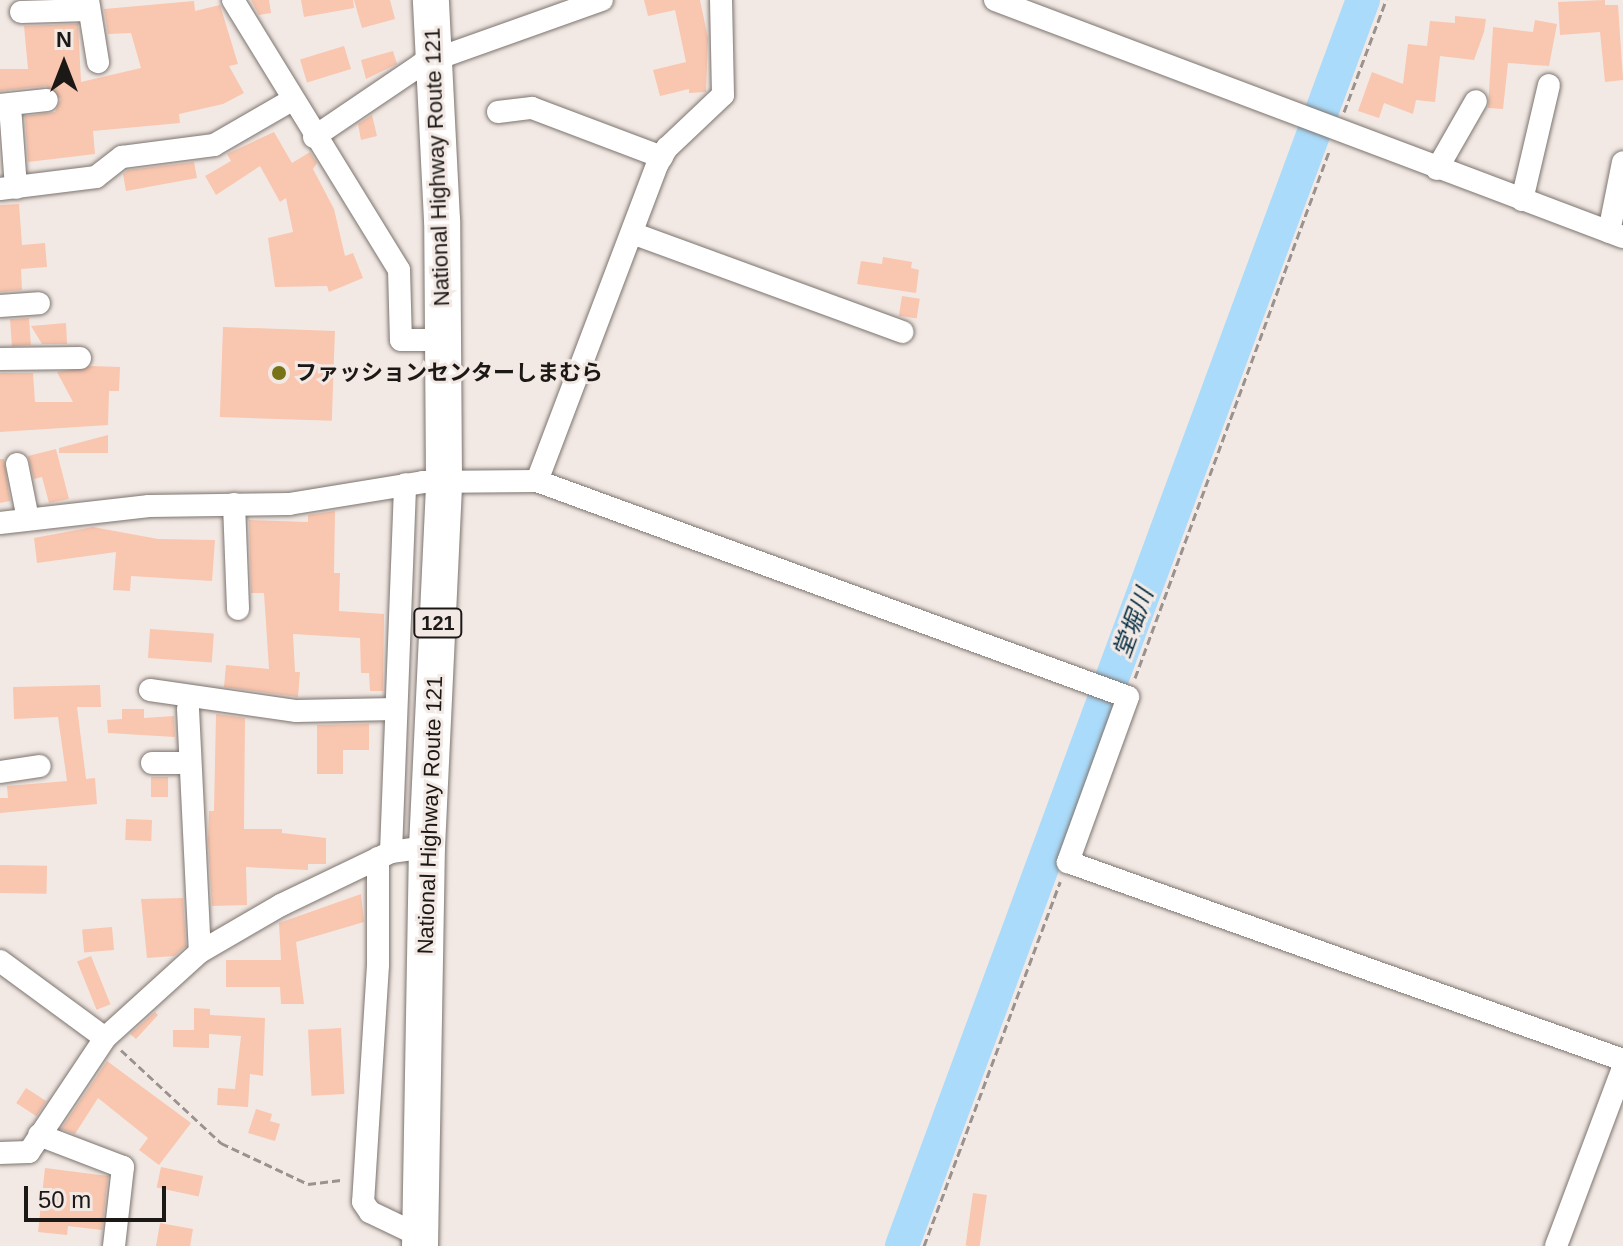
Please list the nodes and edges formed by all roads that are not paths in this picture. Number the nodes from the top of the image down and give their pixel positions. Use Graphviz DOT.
graph roads {
  1 [pos="233,0"];
  2 [pos="431,0"];
  3 [pos="602,0"];
  4 [pos="721,0"];
  5 [pos="995,0"];
  6 [pos="88,5"];
  7 [pos="1041,8"];
  8 [pos="21,12"];
  9 [pos="436,59"];
  10 [pos="98,62"];
  11 [pos="1549,85"];
  12 [pos="47,100"];
  13 [pos="292,100"];
  14 [pos="1476,101"];
  15 [pos="5,106"];
  16 [pos="498,112"];
  17 [pos="314,137"];
  18 [pos="662,157"];
  19 [pos="1623,162"];
  20 [pos="1437,169"];
  21 [pos="8,188"];
  22 [pos="1522,200"];
  23 [pos="632,233"];
  24 [pos="1616,235"];
  25 [pos="39,303"];
  26 [pos="0,306"];
  27 [pos="902,332"];
  28 [pos="442,340"];
  29 [pos="80,358"];
  30 [pos="0,359"];
  31 [pos="17,464"];
  32 [pos="444,480"];
  33 [pos="537,481"];
  34 [pos="405,484"];
  35 [pos="234,504"];
  36 [pos="28,519"];
  37 [pos="0,523"];
  38 [pos="238,609"];
  39 [pos="150,690"];
  40 [pos="188,709"];
  41 [pos="396,709"];
  42 [pos="152,763"];
  43 [pos="189,763"];
  44 [pos="40,766"];
  45 [pos="0,772"];
  46 [pos="427,847"];
  47 [pos="384,855"];
  48 [pos="200,952"];
  49 [pos="0,961"];
  50 [pos="105,1038"];
  51 [pos="1623,1060"];
  52 [pos="1623,1068"];
  53 [pos="39,1135"];
  54 [pos="0,1153"];
  55 [pos="420,1241"];
  56 [pos="114,1246"];
  57 [pos="1556,1246"];
  1 -- 13 [label="street"];
  2 -- 9 [label="highway, National Highway Route 121 / 121"];
  3 -- 9 [label="street"];
  4 -- 18 [label="street"];
  5 -- 7 [label="street"];
  6 -- 8 [label="street"];
  6 -- 10 [label="street"];
  7 -- 20 [label="street"];
  9 -- 17 [label="street"];
  9 -- 28 [label="highway, National Highway Route 121 / 121"];
  11 -- 22 [label="street"];
  12 -- 15 [label="street"];
  13 -- 17 [label="street"];
  13 -- 21 [label="street"];
  14 -- 20 [label="street"];
  15 -- 21 [label="street"];
  16 -- 18 [label="street"];
  17 -- 28 [label="street"];
  18 -- 23 [label="street"];
  19 -- 24 [label="street"];
  20 -- 22 [label="street"];
  22 -- 24 [label="street"];
  23 -- 27 [label="street"];
  23 -- 33 [label="street"];
  25 -- 26 [label="street"];
  28 -- 32 [label="highway, National Highway Route 121 / 121"];
  29 -- 30 [label="street"];
  31 -- 36 [label="street"];
  32 -- 33 [label="street"];
  32 -- 34 [label="street"];
  32 -- 46 [label="highway, National Highway Route 121 / 121"];
  33 -- 51 [label="street"];
  34 -- 35 [label="street"];
  34 -- 41 [label="street"];
  35 -- 36 [label="street"];
  35 -- 38 [label="street"];
  36 -- 37 [label="street"];
  39 -- 41 [label="street"];
  40 -- 43 [label="street"];
  41 -- 47 [label="street"];
  42 -- 43 [label="street"];
  43 -- 48 [label="street"];
  44 -- 45 [label="street"];
  46 -- 47 [label="street"];
  46 -- 55 [label="highway, National Highway Route 121 / 121"];
  47 -- 48 [label="street"];
  47 -- 55 [label="street"];
  48 -- 50 [label="street"];
  49 -- 50 [label="street"];
  50 -- 53 [label="street"];
  52 -- 57 [label="street"];
  53 -- 54 [label="street"];
  53 -- 56 [label="street"];
}
